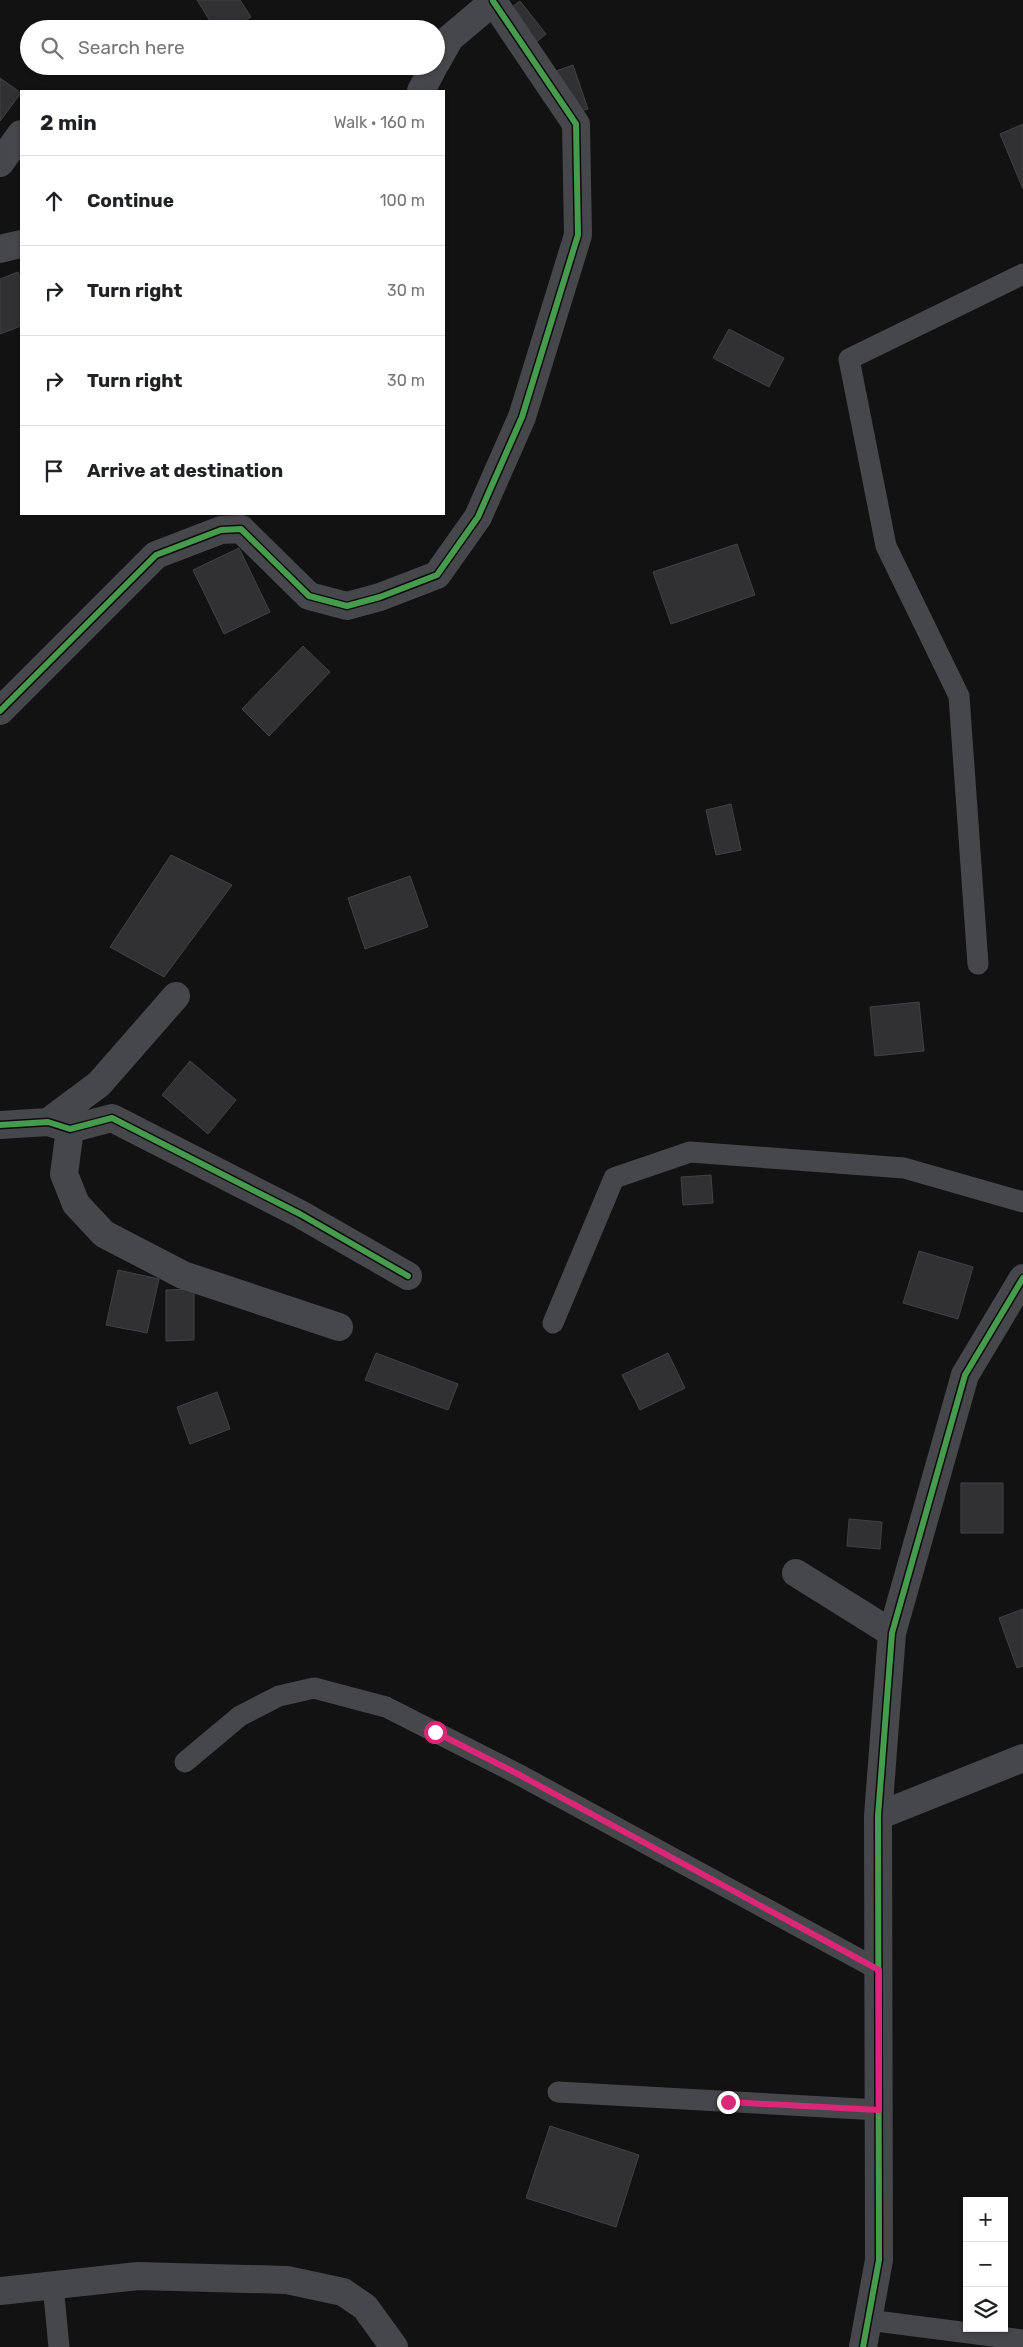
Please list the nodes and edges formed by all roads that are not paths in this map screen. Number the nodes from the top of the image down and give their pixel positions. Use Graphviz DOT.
graph roads {
  1 [pos="494,1"];
  2 [pos="445,47"];
  3 [pos="20,135"];
  4 [pos="0,163"];
  5 [pos="20,244"];
  6 [pos="0,249"];
  7 [pos="1023,274"];
  8 [pos="0,711"];
  9 [pos="978,964"];
  10 [pos="176,996"];
  11 [pos="0,1125"];
  12 [pos="59,1126"];
  13 [pos="1023,1202"];
  14 [pos="408,1276"];
  15 [pos="1023,1278"];
  16 [pos="553,1323"];
  17 [pos="339,1327"];
  18 [pos="796,1573"];
  19 [pos="892,1633"];
  20 [pos="1023,1758"];
  21 [pos="185,1762"];
  22 [pos="878,1816"];
  23 [pos="879,1970"];
  24 [pos="558,2092"];
  25 [pos="879,2110"];
  26 [pos="53,2285"];
  27 [pos="0,2291"];
  28 [pos="868,2320"];
  29 [pos="1023,2340"];
  30 [pos="59,2347"];
  31 [pos="394,2347"];
  32 [pos="863,2347"];
  1 -- 2 [label="street"];
  1 -- 8 [label="street"];
  3 -- 4 [label="street"];
  5 -- 6 [label="street"];
  7 -- 9 [label="lane"];
  10 -- 12 [label="street"];
  11 -- 12 [label="street"];
  12 -- 14 [label="street"];
  12 -- 17 [label="street"];
  13 -- 16 [label="lane"];
  15 -- 19 [label="street"];
  18 -- 19 [label="street"];
  19 -- 22 [label="street"];
  20 -- 22 [label="street"];
  21 -- 23 [label="lane"];
  22 -- 23 [label="street"];
  23 -- 25 [label="street"];
  24 -- 25 [label="lane"];
  25 -- 28 [label="street"];
  26 -- 27 [label="street"];
  26 -- 30 [label="lane"];
  26 -- 31 [label="street"];
  28 -- 29 [label="lane"];
  28 -- 32 [label="street"];
}
